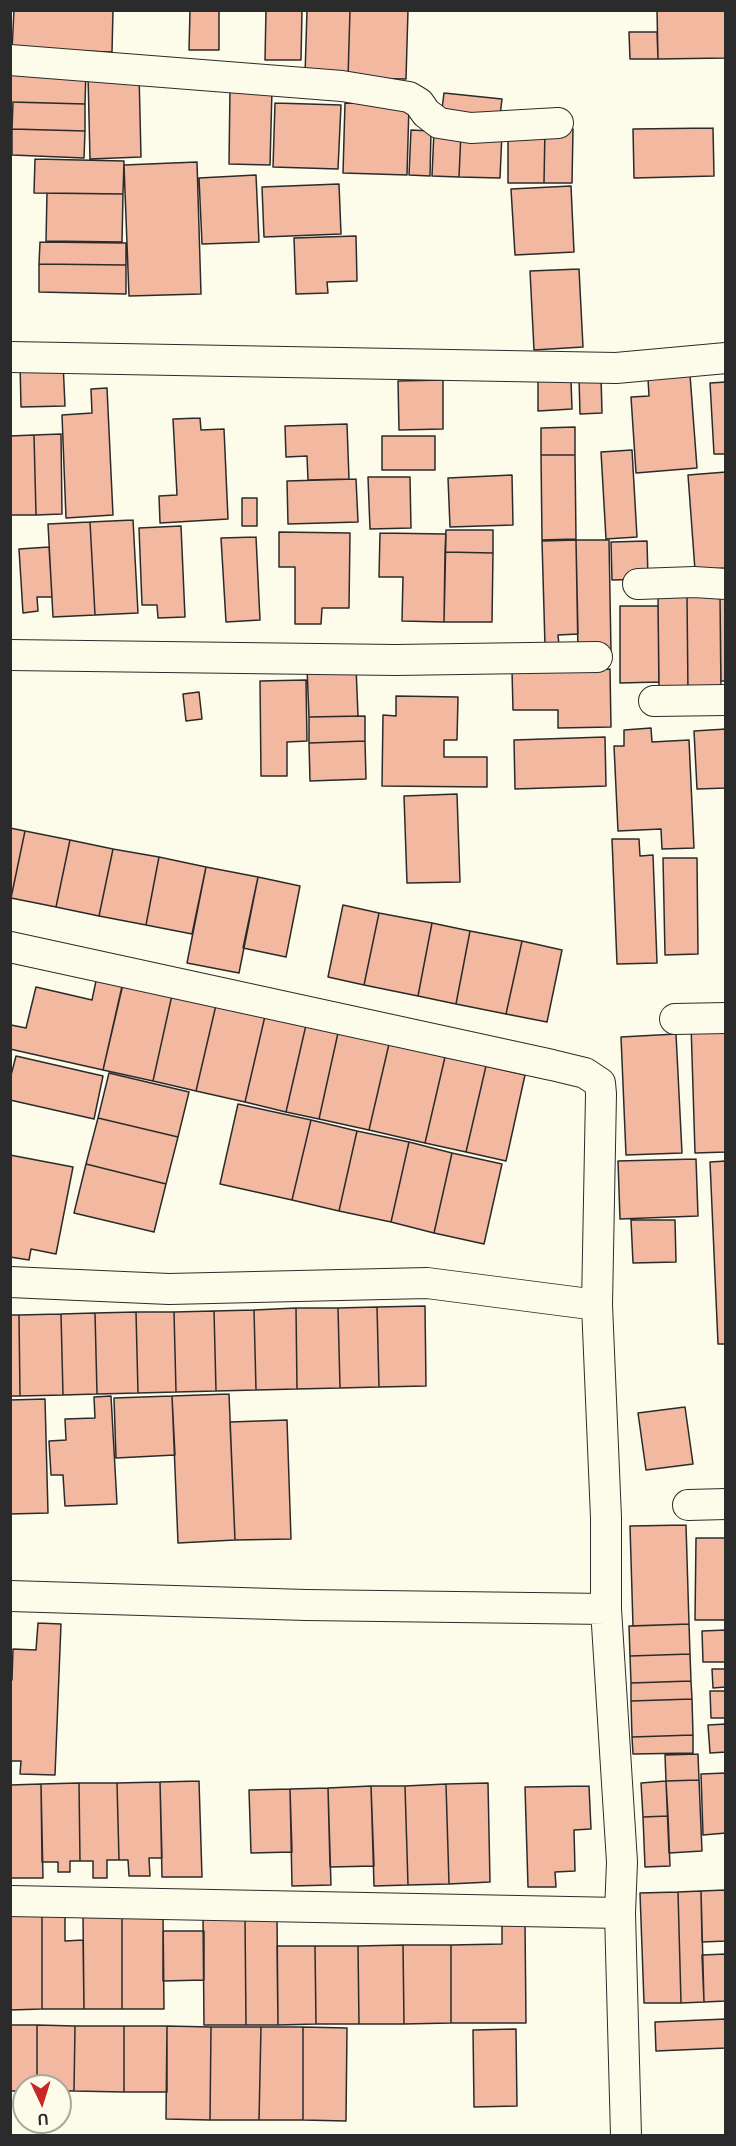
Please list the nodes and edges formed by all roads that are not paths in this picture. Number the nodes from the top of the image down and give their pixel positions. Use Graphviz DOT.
graph roads {
  1 [pos="10,60"];
  2 [pos="558,123"];
  3 [pos="10,357"];
  4 [pos="726,358"];
  5 [pos="638,584"];
  6 [pos="726,584"];
  7 [pos="10,655"];
  8 [pos="597,657"];
  9 [pos="726,700"];
  10 [pos="654,701"];
  11 [pos="12,955"];
  12 [pos="726,1018"];
  13 [pos="675,1019"];
  14 [pos="10,1282"];
  15 [pos="597,1305"];
  16 [pos="726,1504"];
  17 [pos="688,1505"];
  18 [pos="10,1596"];
  19 [pos="606,1609"];
  20 [pos="10,1901"];
  21 [pos="620,1913"];
  22 [pos="626,2136"];
  1 -- 2 [label="street"];
  3 -- 4 [label="street"];
  5 -- 6 [label="street"];
  7 -- 8 [label="street"];
  9 -- 10 [label="street"];
  11 -- 15 [label="street"];
  12 -- 13 [label="street"];
  14 -- 15 [label="street"];
  15 -- 19 [label="street"];
  16 -- 17 [label="street"];
  18 -- 19 [label="street"];
  19 -- 21 [label="street"];
  20 -- 21 [label="street"];
  21 -- 22 [label="street"];
}
